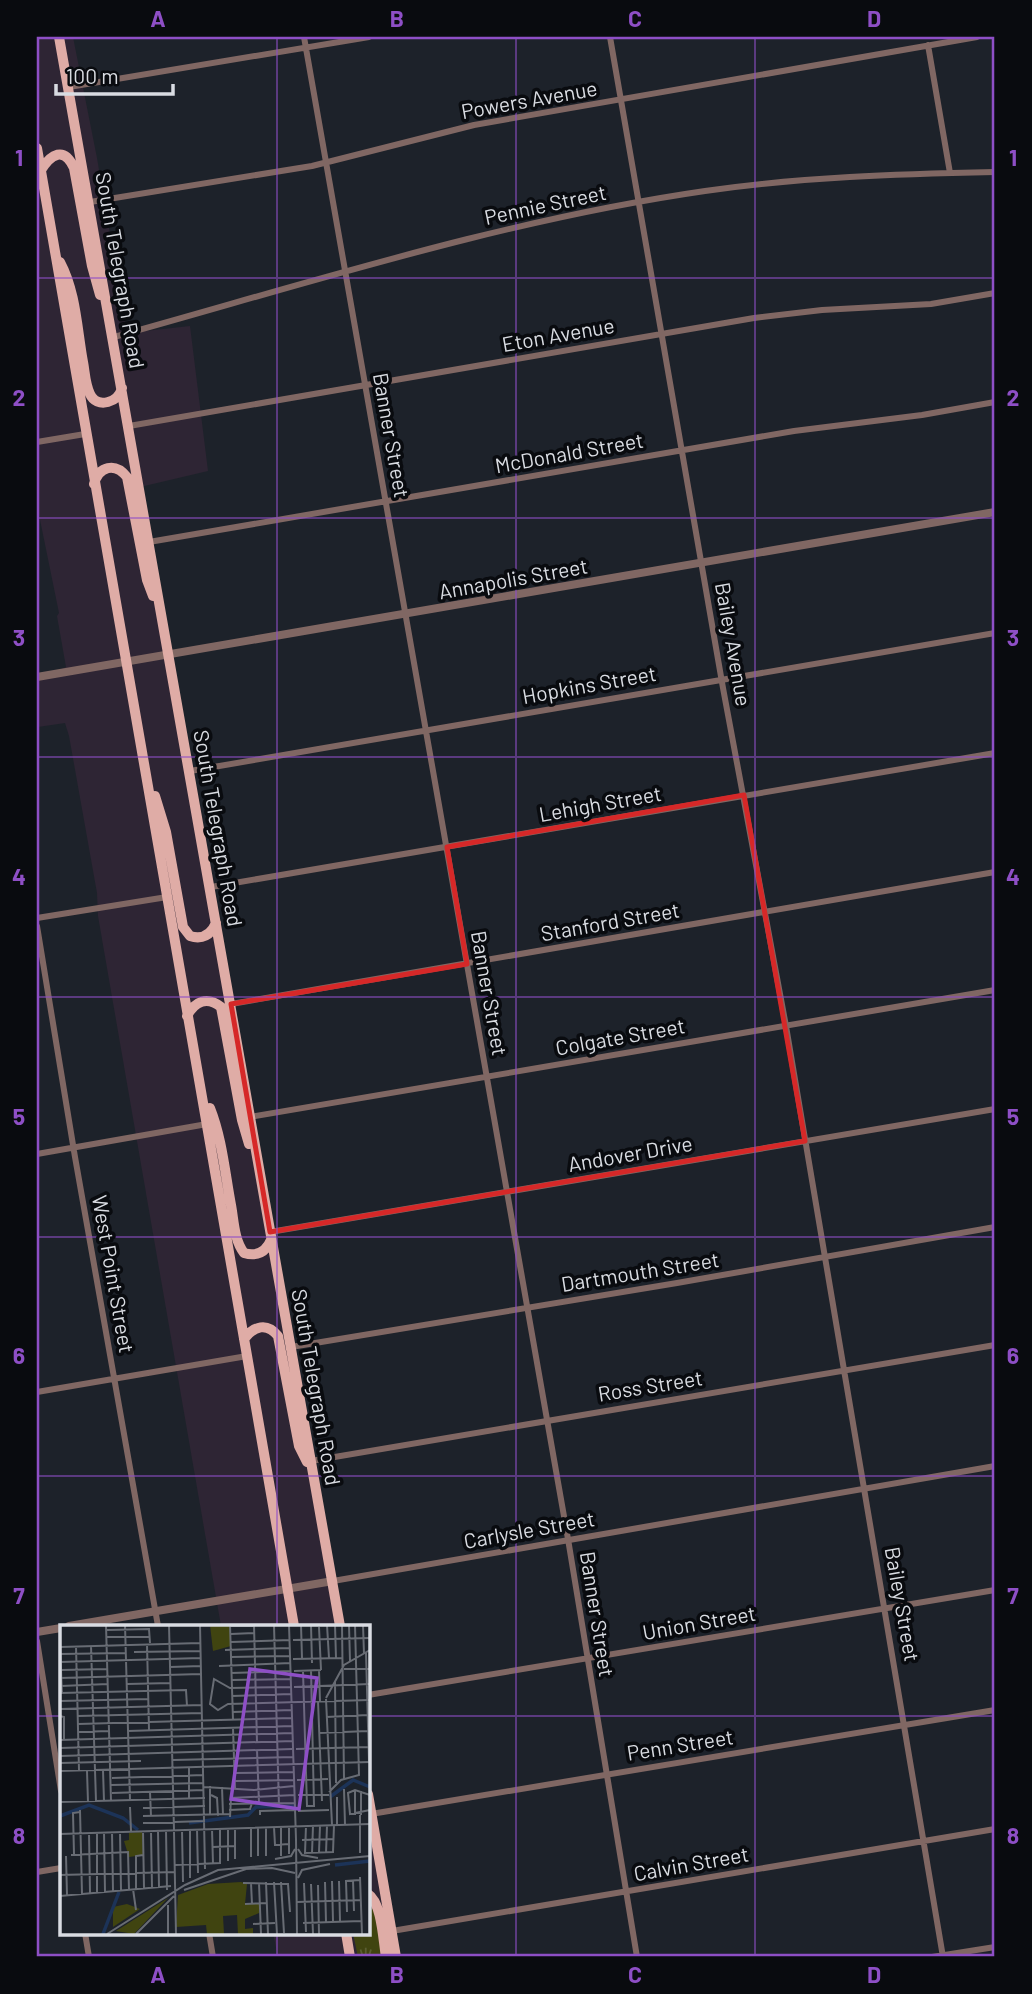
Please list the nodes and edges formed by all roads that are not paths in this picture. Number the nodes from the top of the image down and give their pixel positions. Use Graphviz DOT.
graph roads {
  1 [pos="304,37"];
  2 [pos="369,37"];
  3 [pos="610,37"];
  4 [pos="977,37"];
  5 [pos="60,38"];
  6 [pos="928,45"];
  7 [pos="306,48"];
  8 [pos="69,87"];
  9 [pos="621,100"];
  10 [pos="37,148"];
  11 [pos="327,163"];
  12 [pos="41,170"];
  13 [pos="950,173"];
  14 [pos="995,174"];
  15 [pos="90,202"];
  16 [pos="639,202"];
  17 [pos="41,204"];
  18 [pos="54,250"];
  19 [pos="345,273"];
  20 [pos="995,293"];
  21 [pos="110,320"];
  22 [pos="662,334"];
  23 [pos="114,337"];
  24 [pos="365,385"];
  25 [pos="122,388"];
  26 [pos="995,402"];
  27 [pos="129,426"];
  28 [pos="85,434"];
  29 [pos="37,442"];
  30 [pos="683,450"];
  31 [pos="94,484"];
  32 [pos="386,501"];
  33 [pos="995,512"];
  34 [pos="149,542"];
  35 [pos="702,563"];
  36 [pos="406,614"];
  37 [pos="163,623"];
  38 [pos="995,633"];
  39 [pos="169,654"];
  40 [pos="125,662"];
  41 [pos="37,677"];
  42 [pos="722,679"];
  43 [pos="426,730"];
  44 [pos="995,753"];
  45 [pos="190,771"];
  46 [pos="145,772"];
  47 [pos="744,795"];
  48 [pos="447,847"];
  49 [pos="995,872"];
  50 [pos="211,887"];
  51 [pos="167,897"];
  52 [pos="765,912"];
  53 [pos="37,918"];
  54 [pos="216,923"];
  55 [pos="37,926"];
  56 [pos="467,964"];
  57 [pos="995,990"];
  58 [pos="231,1004"];
  59 [pos="187,1016"];
  60 [pos="786,1026"];
  61 [pos="488,1076"];
  62 [pos="200,1086"];
  63 [pos="995,1108"];
  64 [pos="250,1117"];
  65 [pos="207,1124"];
  66 [pos="805,1141"];
  67 [pos="74,1148"];
  68 [pos="37,1154"];
  69 [pos="259,1165"];
  70 [pos="507,1193"];
  71 [pos="995,1227"];
  72 [pos="271,1236"];
  73 [pos="826,1257"];
  74 [pos="527,1307"];
  75 [pos="244,1339"];
  76 [pos="995,1345"];
  77 [pos="291,1347"];
  78 [pos="247,1356"];
  79 [pos="844,1371"];
  80 [pos="115,1380"];
  81 [pos="37,1392"];
  82 [pos="547,1420"];
  83 [pos="311,1461"];
  84 [pos="995,1466"];
  85 [pos="313,1476"];
  86 [pos="865,1489"];
  87 [pos="568,1539"];
  88 [pos="333,1581"];
  89 [pos="288,1588"];
  90 [pos="995,1590"];
  91 [pos="886,1609"];
  92 [pos="156,1611"];
  93 [pos="75,1625"];
  94 [pos="158,1625"];
  95 [pos="294,1625"];
  96 [pos="340,1625"];
  97 [pos="60,1628"];
  98 [pos="37,1632"];
  99 [pos="37,1641"];
  100 [pos="588,1659"];
  101 [pos="369,1695"];
  102 [pos="995,1710"];
  103 [pos="905,1725"];
  104 [pos="607,1774"];
  105 [pos="60,1785"];
  106 [pos="369,1801"];
  107 [pos="371,1814"];
  108 [pos="995,1829"];
  109 [pos="924,1841"];
  110 [pos="60,1868"];
  111 [pos="37,1872"];
  112 [pos="626,1892"];
  113 [pos="369,1895"];
  114 [pos="392,1931"];
  115 [pos="85,1934"];
  116 [pos="209,1934"];
  117 [pos="346,1934"];
  118 [pos="995,1947"];
  119 [pos="943,1956"];
  120 [pos="89,1957"];
  121 [pos="213,1957"];
  122 [pos="350,1957"];
  123 [pos="386,1957"];
  124 [pos="396,1957"];
  125 [pos="637,1957"];
  126 [pos="932,1957"];
  1 -- 7 [label="street, Banner Street"];
  2 -- 7 [label="street"];
  3 -- 9 [label="street, Bailey Avenue"];
  4 -- 6 [label="street, Powers Avenue"];
  5 -- 8 [label="main road, South Telegraph Road"];
  6 -- 9 [label="street, Powers Avenue"];
  6 -- 13 [label="street"];
  7 -- 8 [label="street"];
  7 -- 11 [label="street, Banner Street"];
  8 -- 15 [label="main road, South Telegraph Road"];
  9 -- 11 [label="street, Powers Avenue"];
  9 -- 16 [label="street, Bailey Avenue"];
  10 -- 12 [label="main road"];
  11 -- 15 [label="street, Powers Avenue"];
  11 -- 19 [label="street, Banner Street"];
  12 -- 17 [label="main road"];
  12 -- 21 [label="main road"];
  13 -- 14 [label="street, Pennie Street"];
  13 -- 16 [label="street, Pennie Street"];
  15 -- 21 [label="main road, South Telegraph Road"];
  16 -- 19 [label="street, Pennie Street"];
  16 -- 22 [label="street, Bailey Avenue"];
  17 -- 18 [label="main road"];
  18 -- 25 [label="main road"];
  18 -- 28 [label="main road"];
  19 -- 23 [label="street, Pennie Street"];
  19 -- 24 [label="street, Banner Street"];
  20 -- 22 [label="street, Eton Avenue"];
  21 -- 23 [label="main road, South Telegraph Road"];
  22 -- 24 [label="street, Eton Avenue"];
  22 -- 30 [label="street, Bailey Avenue"];
  23 -- 25 [label="main road, South Telegraph Road"];
  24 -- 27 [label="street, Eton Avenue"];
  24 -- 32 [label="street, Banner Street"];
  25 -- 27 [label="main road, South Telegraph Road"];
  26 -- 30 [label="street, McDonald Street"];
  27 -- 34 [label="main road, South Telegraph Road"];
  28 -- 29 [label="street"];
  28 -- 31 [label="main road"];
  30 -- 32 [label="street, McDonald Street"];
  30 -- 35 [label="street, Bailey Avenue"];
  31 -- 37 [label="main road"];
  31 -- 40 [label="main road"];
  32 -- 34 [label="street, McDonald Street"];
  32 -- 36 [label="street, Banner Street"];
  33 -- 35 [label="street, Annapolis Street"];
  34 -- 37 [label="main road, South Telegraph Road"];
  35 -- 36 [label="street, Annapolis Street"];
  35 -- 42 [label="street, Bailey Avenue"];
  36 -- 39 [label="street, Annapolis Street"];
  36 -- 43 [label="street, Banner Street"];
  37 -- 39 [label="main road, South Telegraph Road"];
  38 -- 42 [label="street, Hopkins Street"];
  39 -- 40 [label="street, Annapolis Street"];
  39 -- 45 [label="main road, South Telegraph Road"];
  40 -- 41 [label="street, Annapolis Street"];
  40 -- 46 [label="main road"];
  42 -- 43 [label="street, Hopkins Street"];
  42 -- 47 [label="street, Bailey Avenue"];
  43 -- 45 [label="street, Hopkins Street"];
  43 -- 48 [label="street, Banner Street"];
  44 -- 47 [label="street, Lehigh Street"];
  45 -- 50 [label="main road, South Telegraph Road"];
  46 -- 51 [label="main road"];
  46 -- 54 [label="main road"];
  47 -- 48 [label="street, Lehigh Street"];
  47 -- 52 [label="street, Bailey Avenue"];
  48 -- 50 [label="street, Lehigh Street"];
  48 -- 56 [label="street, Banner Street"];
  49 -- 52 [label="street, Stanford Street"];
  50 -- 54 [label="main road, South Telegraph Road"];
  51 -- 53 [label="street"];
  51 -- 59 [label="main road"];
  52 -- 56 [label="street, Stanford Street"];
  52 -- 60 [label="street, Bailey Avenue"];
  54 -- 58 [label="main road, South Telegraph Road"];
  55 -- 67 [label="street, West Point Street"];
  56 -- 58 [label="street, Stanford Street"];
  56 -- 61 [label="street, Banner Street"];
  57 -- 60 [label="street, Colgate Street"];
  58 -- 64 [label="main road, South Telegraph Road"];
  59 -- 62 [label="main road"];
  59 -- 69 [label="main road"];
  60 -- 61 [label="street, Colgate Street"];
  60 -- 66 [label="street, Bailey Avenue"];
  61 -- 64 [label="street, Colgate Street"];
  61 -- 70 [label="street, Banner Street"];
  62 -- 65 [label="main road"];
  62 -- 72 [label="main road"];
  63 -- 66 [label="street, Andover Drive"];
  64 -- 69 [label="main road, South Telegraph Road"];
  65 -- 67 [label="street"];
  65 -- 75 [label="main road"];
  66 -- 70 [label="street, Andover Drive"];
  66 -- 73 [label="street, Bailey Avenue"];
  67 -- 68 [label="street"];
  67 -- 80 [label="street, West Point Street"];
  69 -- 72 [label="main road, South Telegraph Road"];
  70 -- 72 [label="street, Andover Drive"];
  70 -- 74 [label="street, Banner Street"];
  71 -- 73 [label="street, Dartmouth Street"];
  72 -- 77 [label="main road, South Telegraph Road"];
  73 -- 74 [label="street, Dartmouth Street"];
  73 -- 79 [label="street, Bailey Street"];
  74 -- 77 [label="street, Dartmouth Street"];
  74 -- 82 [label="street, Banner Street"];
  75 -- 78 [label="main road"];
  75 -- 85 [label="main road"];
  76 -- 79 [label="street, Ross Street"];
  77 -- 83 [label="main road, South Telegraph Road"];
  78 -- 80 [label="street"];
  78 -- 89 [label="main road"];
  79 -- 82 [label="street, Ross Street"];
  79 -- 86 [label="street, Bailey Street"];
  80 -- 81 [label="street"];
  80 -- 92 [label="street, West Point Street"];
  82 -- 83 [label="street, Ross Street"];
  82 -- 87 [label="street, Banner Street"];
  83 -- 85 [label="main road, South Telegraph Road"];
  84 -- 86 [label="street, Carlysle Street"];
  85 -- 88 [label="main road, South Telegraph Road"];
  86 -- 87 [label="street, Carlysle Street"];
  86 -- 91 [label="street, Bailey Street"];
  87 -- 88 [label="street, Carlysle Street"];
  87 -- 100 [label="street, Banner Street"];
  88 -- 89 [label="street, Carlysle Street"];
  88 -- 96 [label="main road, South Telegraph Road"];
  89 -- 92 [label="street, Carlysle Street"];
  89 -- 95 [label="main road"];
  90 -- 91 [label="street, Union Street"];
  91 -- 100 [label="street, Union Street"];
  91 -- 103 [label="street, Bailey Street"];
  92 -- 93 [label="street, Carlysle Street"];
  92 -- 94 [label="street, West Point Street"];
  97 -- 98 [label="street"];
  99 -- 105 [label="street"];
  100 -- 101 [label="street, Union Street"];
  100 -- 104 [label="street, Banner Street"];
  102 -- 103 [label="street, Penn Street"];
  103 -- 104 [label="street, Penn Street"];
  103 -- 109 [label="street, Bailey Street"];
  104 -- 107 [label="street, Penn Street"];
  104 -- 112 [label="street, Banner Street"];
  106 -- 107 [label="main road"];
  107 -- 114 [label="main road"];
  108 -- 109 [label="street, Calvin Street"];
  109 -- 112 [label="street, Calvin Street"];
  109 -- 119 [label="street, Bailey Street"];
  110 -- 111 [label="street"];
  112 -- 114 [label="street, Calvin Street"];
  112 -- 125 [label="street, Banner Street"];
  113 -- 123 [label="main road"];
  114 -- 124 [label="main road"];
  115 -- 120 [label="street"];
  116 -- 121 [label="street"];
  117 -- 122 [label="main road"];
  118 -- 119 [label="street"];
  119 -- 126 [label="street"];
}
